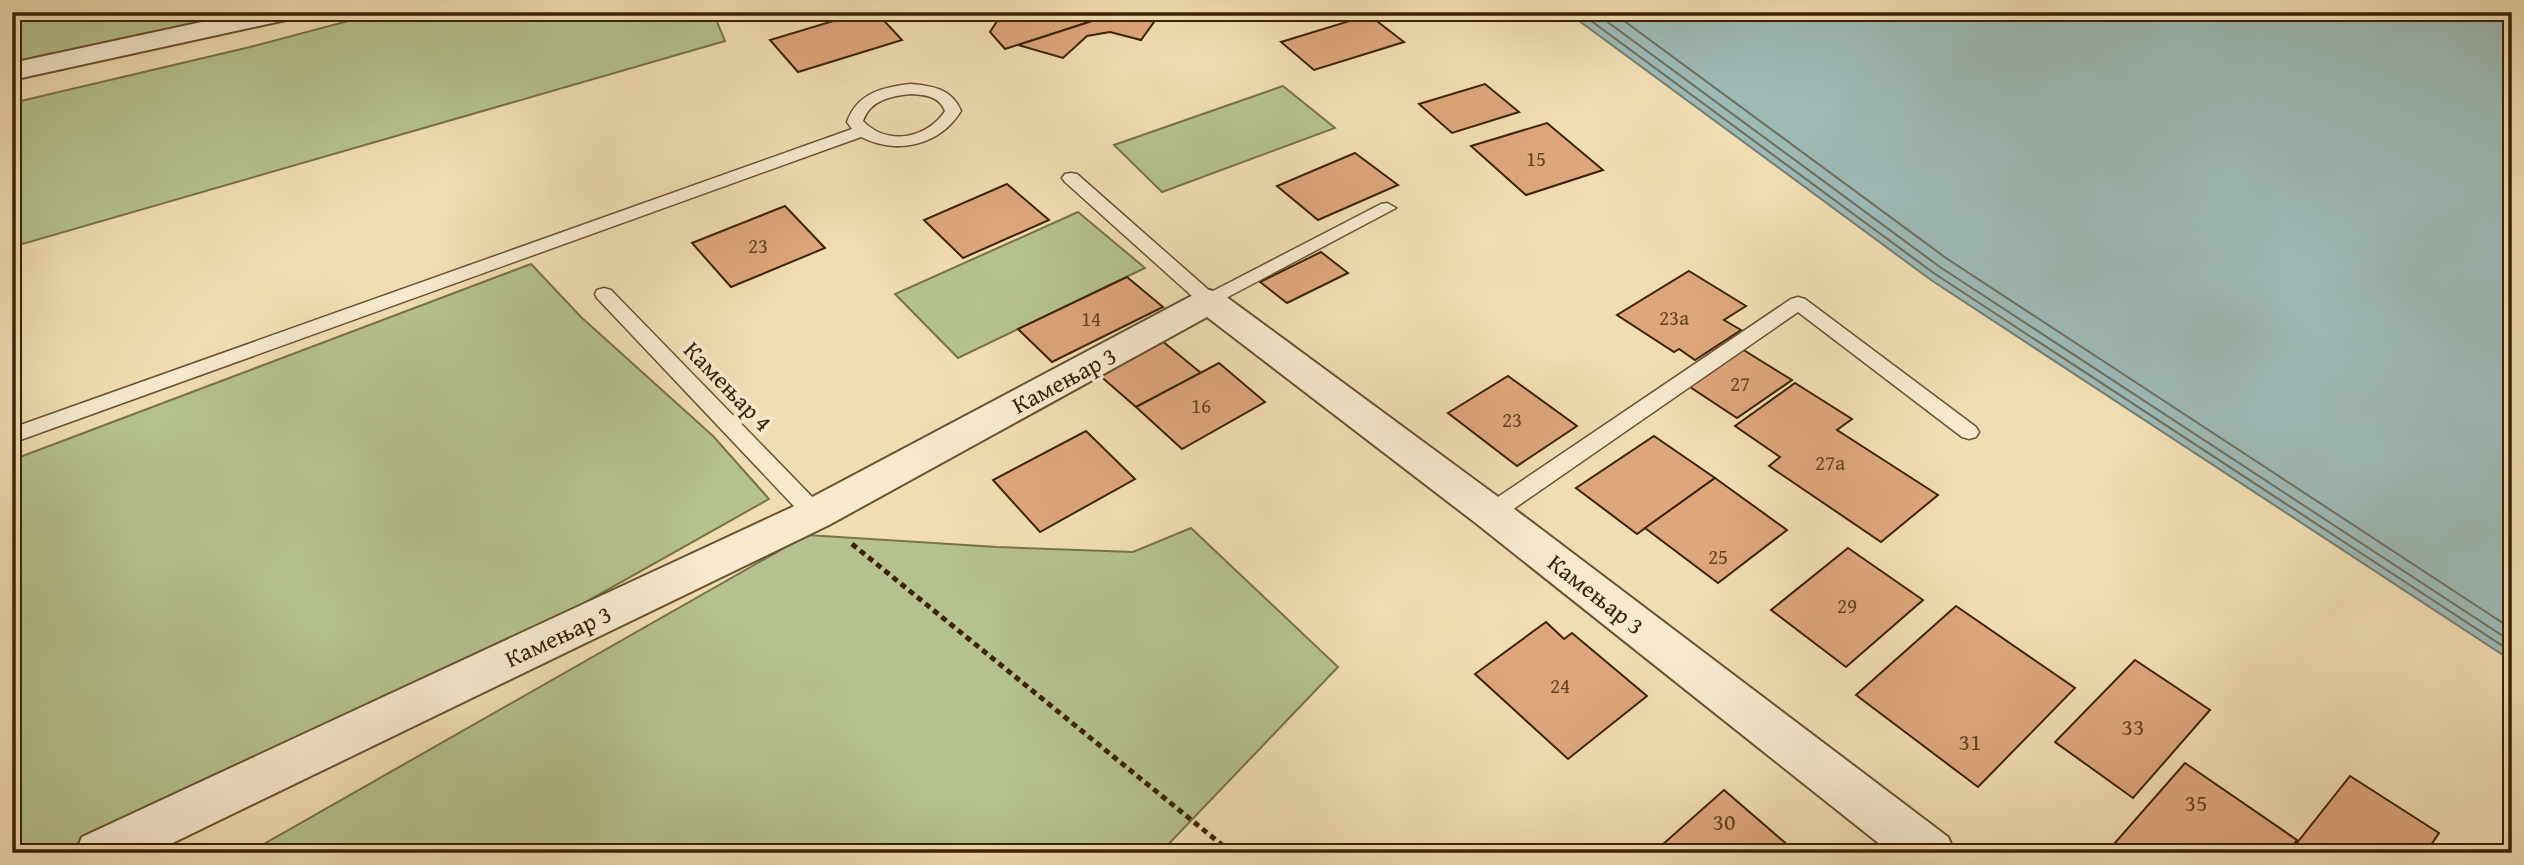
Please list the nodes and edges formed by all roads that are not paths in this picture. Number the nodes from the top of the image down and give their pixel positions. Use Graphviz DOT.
graph roads {
  1 [pos="286,12"];
  2 [pos="12,72"];
  3 [pos="861,131"];
  4 [pos="1071,178"];
  5 [pos="1387,208"];
  6 [pos="604,294"];
  7 [pos="1209,301"];
  8 [pos="1969,432"];
  9 [pos="12,436"];
  10 [pos="1491,513"];
  11 [pos="815,514"];
  12 [pos="100,853"];
  13 [pos="1930,853"];
  1 -- 2 [label="street"];
  3 -- 3 [label="lane"];
  3 -- 9 [label="lane"];
  4 -- 7 [label="lane"];
  5 -- 7 [label="lane"];
  6 -- 11 [label="lane, Камењар 4"];
  7 -- 10 [label="street, Камењар 3"];
  7 -- 11 [label="street, Камењар 3"];
  8 -- 10 [label="lane"];
  10 -- 13 [label="street, Камењар 3"];
  11 -- 12 [label="street, Камењар 3"];
}
